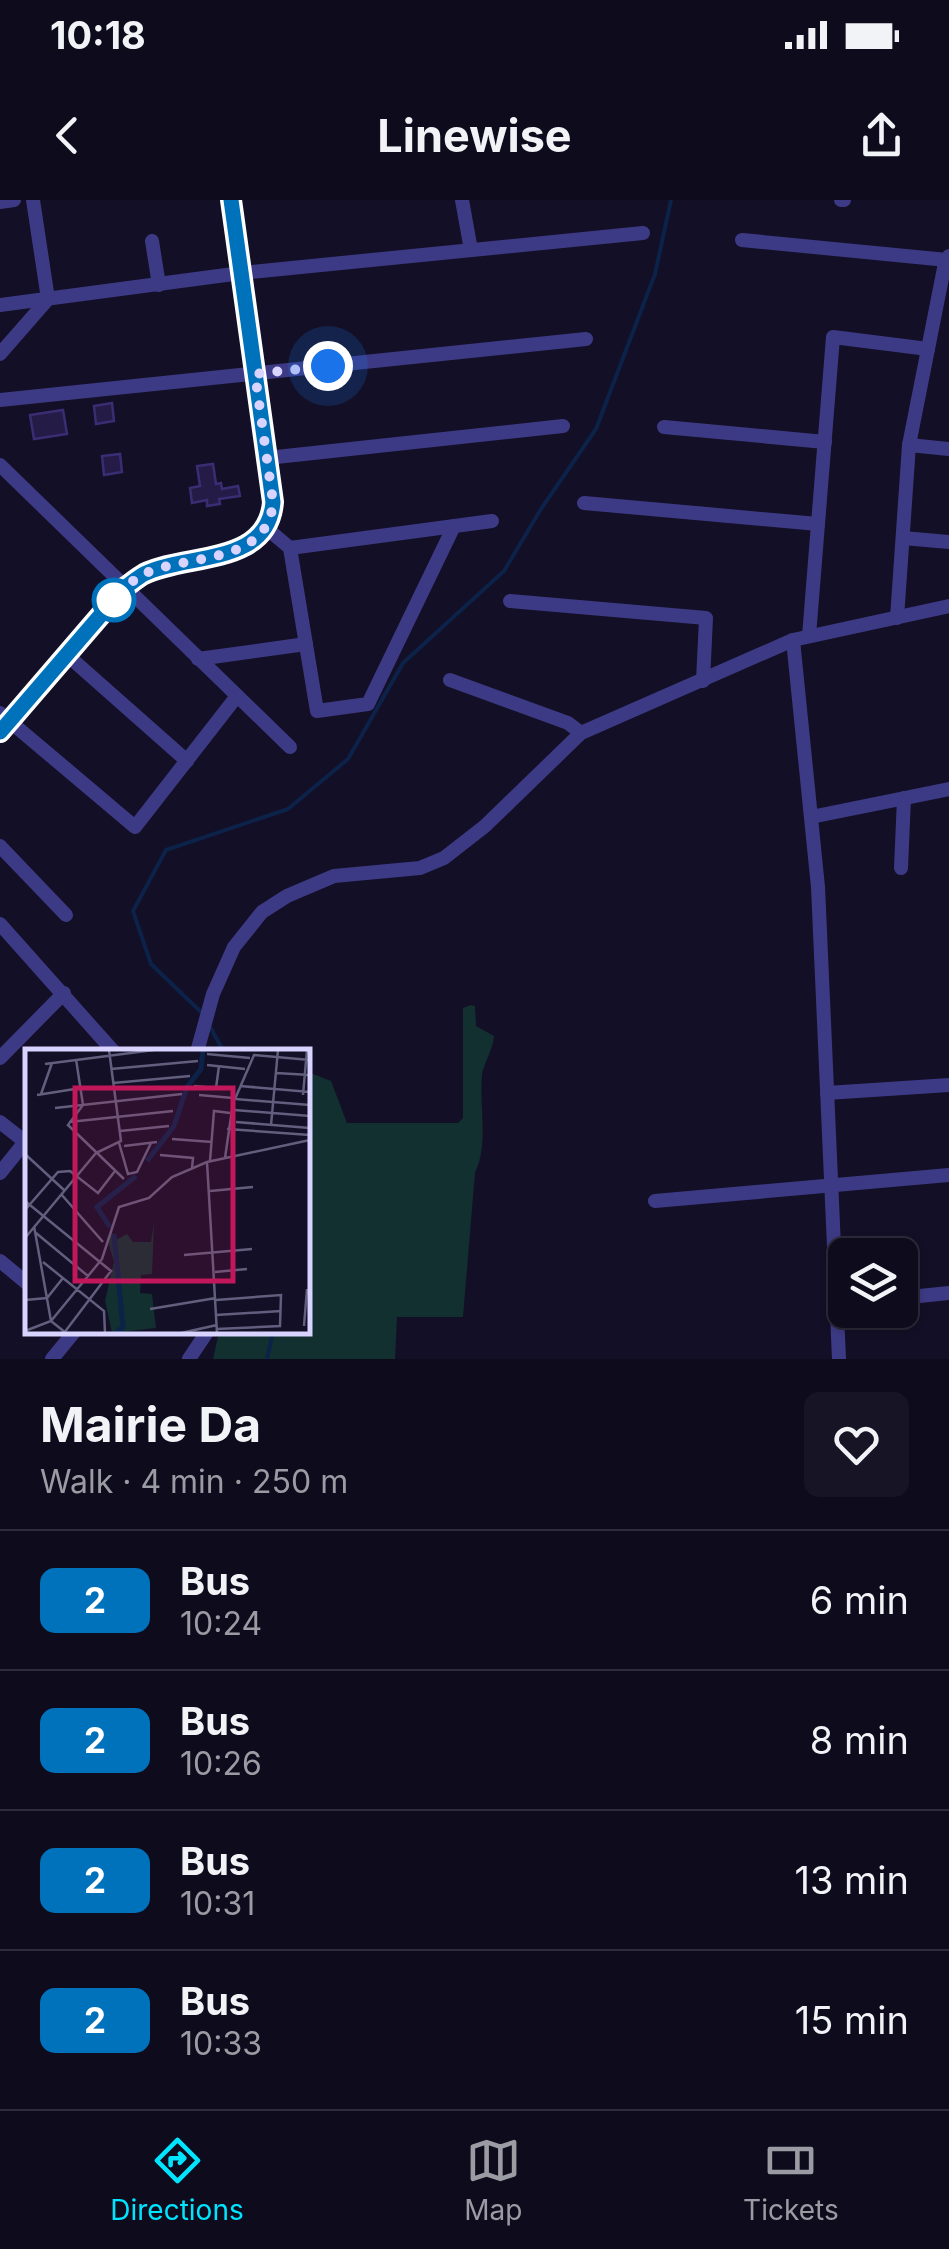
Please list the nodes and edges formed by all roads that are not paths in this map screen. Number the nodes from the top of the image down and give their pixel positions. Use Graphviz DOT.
graph roads {
  1 [pos="14,200"];
  2 [pos="33,200"];
  3 [pos="230,200"];
  4 [pos="462,200"];
  5 [pos="0,202"];
  6 [pos="643,232"];
  7 [pos="152,240"];
  8 [pos="742,240"];
  9 [pos="471,250"];
  10 [pos="948,258"];
  11 [pos="241,274"];
  12 [pos="159,284"];
  13 [pos="48,299"];
  14 [pos="0,305"];
  15 [pos="586,339"];
  16 [pos="928,349"];
  17 [pos="0,354"];
  18 [pos="255,374"];
  19 [pos="0,400"];
  20 [pos="563,426"];
  21 [pos="664,427"];
  22 [pos="825,442"];
  23 [pos="910,445"];
  24 [pos="949,449"];
  25 [pos="267,458"];
  26 [pos="0,465"];
  27 [pos="584,503"];
  28 [pos="492,521"];
  29 [pos="818,524"];
  30 [pos="454,526"];
  31 [pos="266,528"];
  32 [pos="903,538"];
  33 [pos="949,540"];
  34 [pos="290,548"];
  35 [pos="124,588"];
  36 [pos="510,600"];
  37 [pos="949,606"];
  38 [pos="897,618"];
  39 [pos="801,638"];
  40 [pos="306,644"];
  41 [pos="66,654"];
  42 [pos="198,658"];
  43 [pos="450,680"];
  44 [pos="703,680"];
  45 [pos="236,696"];
  46 [pos="4,721"];
  47 [pos="582,734"];
  48 [pos="290,747"];
  49 [pos="187,760"];
  50 [pos="949,789"];
  51 [pos="904,798"];
  52 [pos="810,817"];
  53 [pos="3,855"];
  54 [pos="901,868"];
  55 [pos="66,914"];
  56 [pos="0,924"];
  57 [pos="64,993"];
  58 [pos="111,1049"];
  59 [pos="197,1049"];
  60 [pos="0,1058"];
  61 [pos="949,1084"];
  62 [pos="826,1093"];
  63 [pos="0,1122"];
  64 [pos="25,1142"];
  65 [pos="25,1144"];
  66 [pos="0,1172"];
  67 [pos="949,1175"];
  68 [pos="831,1183"];
  69 [pos="655,1201"];
  70 [pos="836,1238"];
  71 [pos="0,1261"];
  72 [pos="25,1282"];
  73 [pos="949,1293"];
  74 [pos="918,1296"];
  75 [pos="840,1328"];
  76 [pos="72,1334"];
  77 [pos="206,1334"];
  78 [pos="52,1359"];
  79 [pos="189,1359"];
  80 [pos="839,1359"];
  1 -- 5 [label="street"];
  2 -- 13 [label="street"];
  3 -- 11 [label="street"];
  4 -- 9 [label="street"];
  6 -- 9 [label="street"];
  7 -- 12 [label="street"];
  8 -- 10 [label="street"];
  9 -- 11 [label="street"];
  10 -- 16 [label="street"];
  11 -- 12 [label="street"];
  11 -- 18 [label="street"];
  12 -- 13 [label="street"];
  13 -- 14 [label="street"];
  13 -- 17 [label="street"];
  15 -- 18 [label="street"];
  16 -- 22 [label="street"];
  16 -- 23 [label="street"];
  18 -- 19 [label="street"];
  18 -- 25 [label="street"];
  20 -- 25 [label="street"];
  21 -- 22 [label="street"];
  22 -- 29 [label="street"];
  23 -- 24 [label="street"];
  23 -- 32 [label="street"];
  25 -- 31 [label="street"];
  26 -- 35 [label="street"];
  27 -- 29 [label="street"];
  28 -- 30 [label="street"];
  29 -- 39 [label="street"];
  30 -- 34 [label="street"];
  30 -- 40 [label="street"];
  31 -- 34 [label="street"];
  31 -- 35 [label="street"];
  32 -- 33 [label="street"];
  32 -- 38 [label="street"];
  34 -- 40 [label="street"];
  35 -- 41 [label="street"];
  35 -- 42 [label="street"];
  36 -- 44 [label="street"];
  37 -- 38 [label="street"];
  38 -- 39 [label="street"];
  39 -- 44 [label="street"];
  39 -- 52 [label="street"];
  40 -- 42 [label="street"];
  41 -- 46 [label="street"];
  41 -- 49 [label="street"];
  42 -- 45 [label="street"];
  43 -- 47 [label="street"];
  44 -- 47 [label="street"];
  45 -- 48 [label="street"];
  45 -- 49 [label="street"];
  46 -- 49 [label="street"];
  47 -- 59 [label="street"];
  50 -- 51 [label="street"];
  51 -- 52 [label="street"];
  51 -- 54 [label="street"];
  52 -- 62 [label="street"];
  53 -- 55 [label="street"];
  56 -- 57 [label="street"];
  57 -- 58 [label="street"];
  57 -- 60 [label="street"];
  61 -- 62 [label="street"];
  62 -- 68 [label="street"];
  63 -- 64 [label="street"];
  65 -- 66 [label="street"];
  67 -- 68 [label="street"];
  68 -- 69 [label="street"];
  68 -- 70 [label="street"];
  71 -- 72 [label="street"];
  73 -- 74 [label="street"];
  75 -- 80 [label="street"];
  76 -- 78 [label="street"];
  77 -- 79 [label="street"];
}
